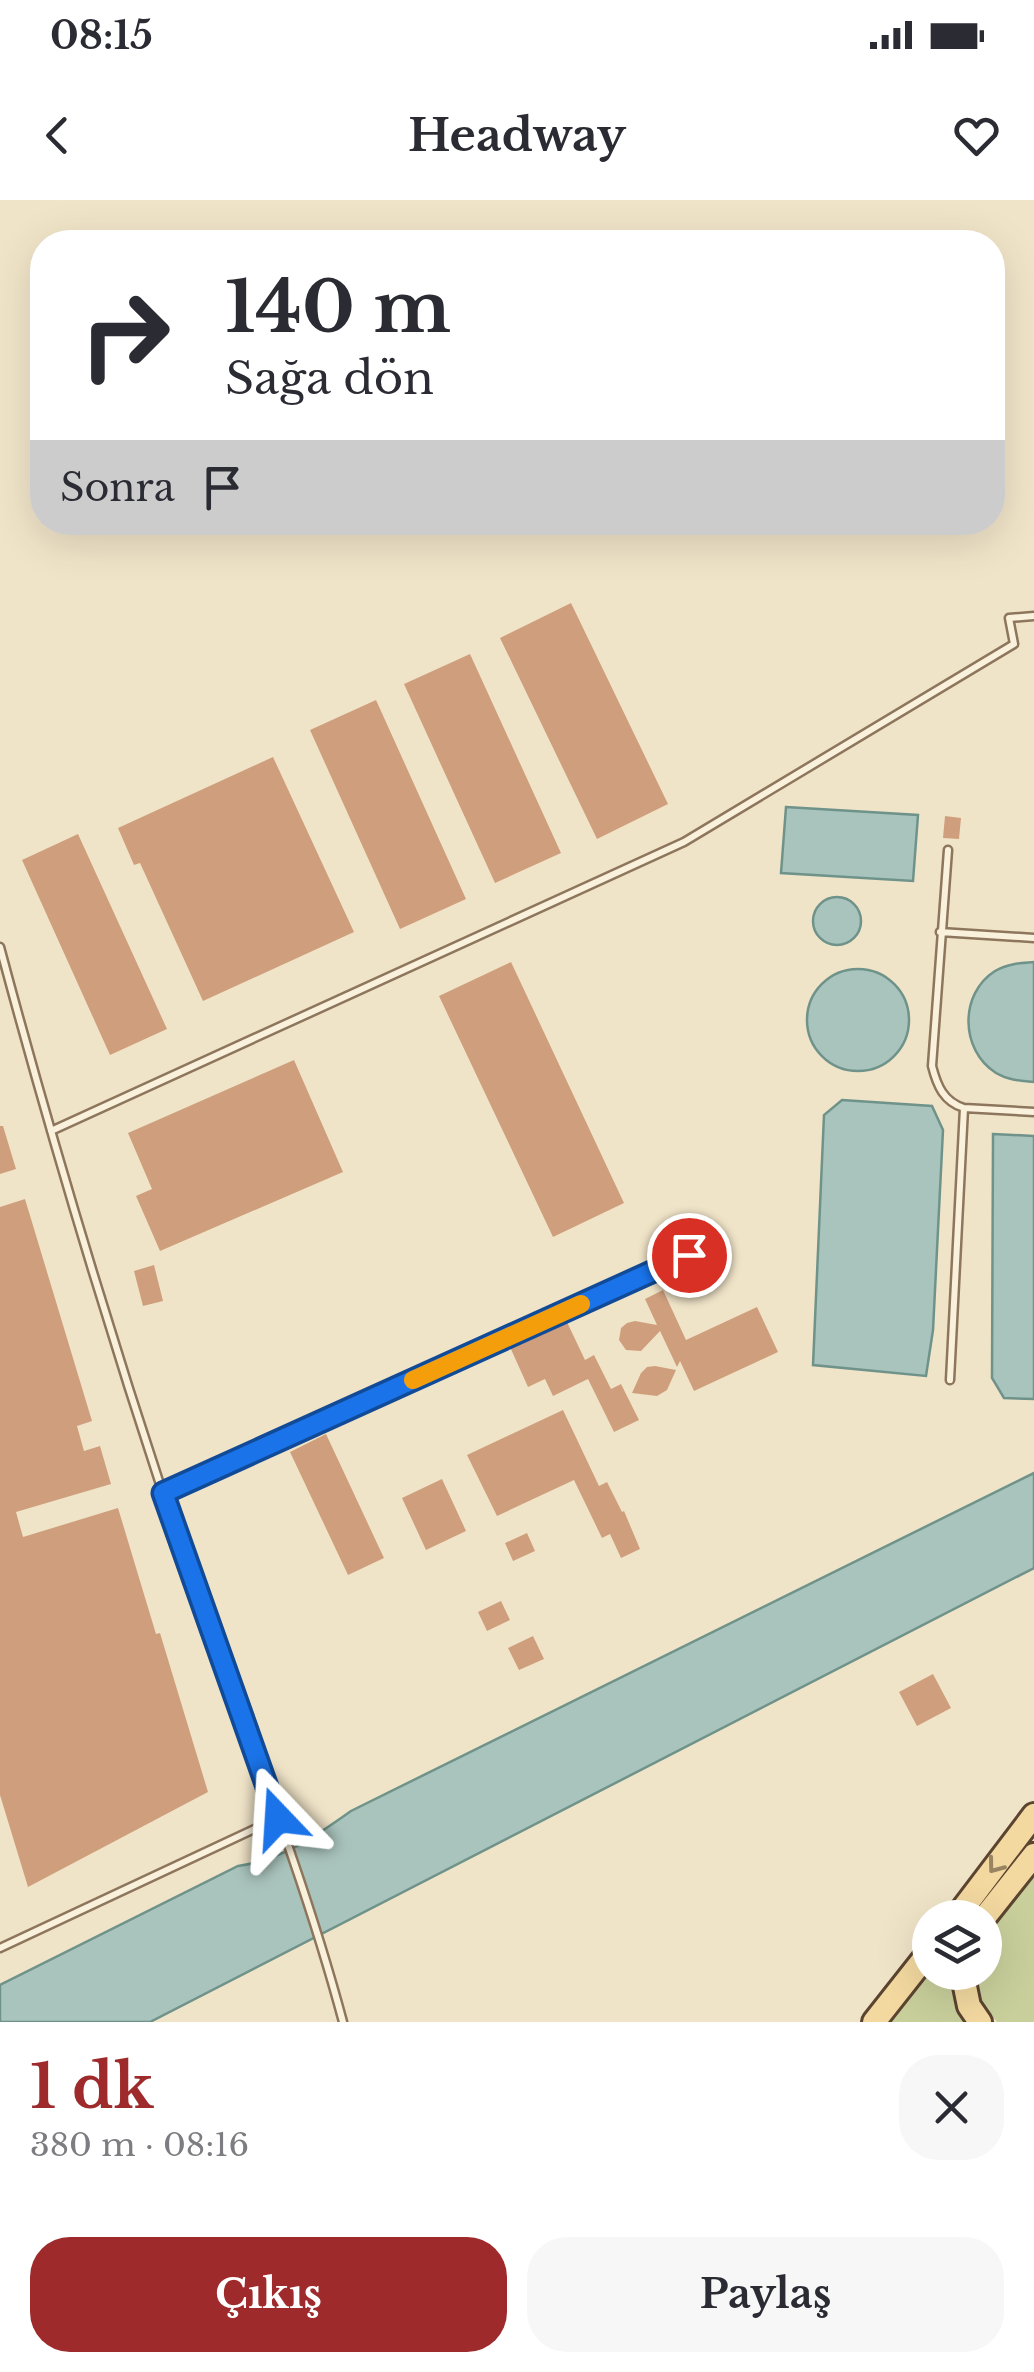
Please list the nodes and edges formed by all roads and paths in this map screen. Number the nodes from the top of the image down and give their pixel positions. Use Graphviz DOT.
graph roads {
  1 [pos="1034,616"];
  2 [pos="948,850"];
  3 [pos="940,932"];
  4 [pos="1034,938"];
  5 [pos="0,946"];
  6 [pos="964,1108"];
  7 [pos="1034,1112"];
  8 [pos="51,1130"];
  9 [pos="689,1255"];
  10 [pos="950,1380"];
  11 [pos="163,1493"];
  12 [pos="1034,1815"];
  13 [pos="278,1818"];
  14 [pos="1034,1855"];
  15 [pos="970,1900"];
  16 [pos="998,1900"];
  17 [pos="1,1945"];
  18 [pos="912,1974"];
  19 [pos="965,1990"];
  20 [pos="343,2022"];
  21 [pos="874,2022"];
  22 [pos="980,2022"];
  1 -- 8 [label="lane"];
  2 -- 3 [label="lane"];
  3 -- 4 [label="lane"];
  3 -- 6 [label="lane"];
  5 -- 8 [label="lane"];
  6 -- 7 [label="lane"];
  6 -- 10 [label="lane"];
  8 -- 11 [label="lane"];
  9 -- 11 [label="lane"];
  11 -- 13 [label="lane"];
  12 -- 15 [label="main road, one-way"];
  13 -- 17 [label="lane"];
  13 -- 20 [label="lane"];
  14 -- 16 [label="main road"];
  18 -- 21 [label="main road"];
  19 -- 22 [label="main road"];
}
